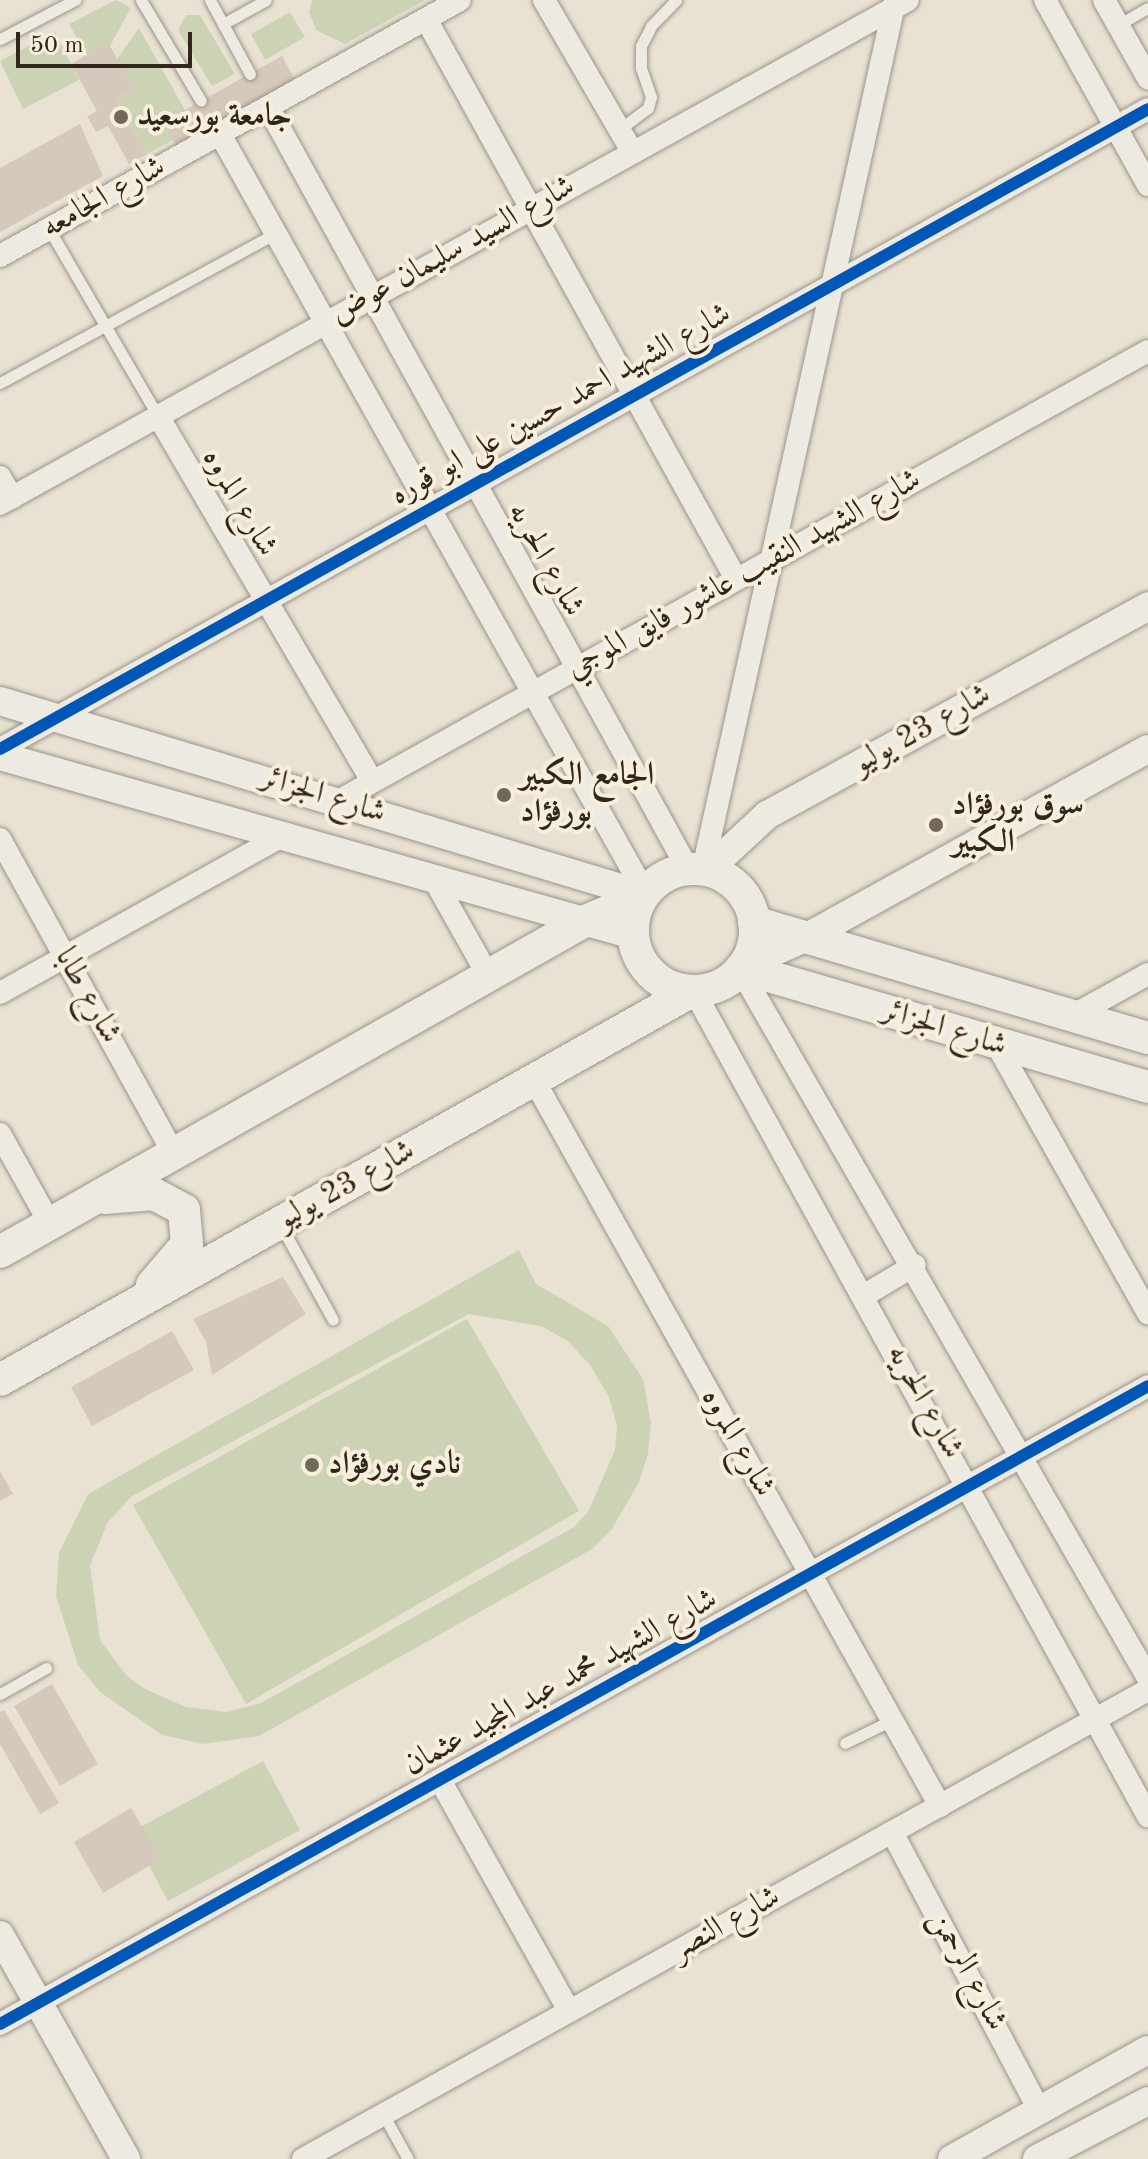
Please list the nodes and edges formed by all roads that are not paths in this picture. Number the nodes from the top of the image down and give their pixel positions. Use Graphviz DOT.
graph roads {
  1 [pos="75,0"];
  2 [pos="141,0"];
  3 [pos="210,0"];
  4 [pos="266,0"];
  5 [pos="460,0"];
  6 [pos="544,0"];
  7 [pos="676,0"];
  8 [pos="1045,0"];
  9 [pos="1104,0"];
  10 [pos="899,3"];
  11 [pos="1148,8"];
  12 [pos="426,19"];
  13 [pos="223,24"];
  14 [pos="1118,25"];
  15 [pos="0,39"];
  16 [pos="250,74"];
  17 [pos="1148,78"];
  18 [pos="201,101"];
  19 [pos="267,105"];
  20 [pos="1148,109"];
  21 [pos="1116,127"];
  22 [pos="620,129"];
  23 [pos="219,132"];
  24 [pos="632,151"];
  25 [pos="1148,185"];
  26 [pos="530,208"];
  27 [pos="49,229"];
  28 [pos="276,233"];
  29 [pos="0,256"];
  30 [pos="833,284"];
  31 [pos="369,298"];
  32 [pos="327,322"];
  33 [pos="106,326"];
  34 [pos="1148,351"];
  35 [pos="0,383"];
  36 [pos="633,394"];
  37 [pos="158,416"];
  38 [pos="0,477"];
  39 [pos="472,483"];
  40 [pos="6,501"];
  41 [pos="430,507"];
  42 [pos="772,560"];
  43 [pos="736,579"];
  44 [pos="266,600"];
  45 [pos="1148,606"];
  46 [pos="576,669"];
  47 [pos="533,693"];
  48 [pos="0,701"];
  49 [pos="57,718"];
  50 [pos="0,749"];
  51 [pos="1148,749"];
  52 [pos="0,756"];
  53 [pos="372,781"];
  54 [pos="340,800"];
  55 [pos="280,837"];
  56 [pos="0,839"];
  57 [pos="700,870"];
  58 [pos="436,883"];
  59 [pos="644,895"];
  60 [pos="583,922"];
  61 [pos="754,922"];
  62 [pos="633,935"];
  63 [pos="807,937"];
  64 [pos="65,956"];
  65 [pos="741,968"];
  66 [pos="1148,974"];
  67 [pos="489,977"];
  68 [pos="693,991"];
  69 [pos="0,993"];
  70 [pos="1072,1016"];
  71 [pos="1148,1038"];
  72 [pos="997,1045"];
  73 [pos="534,1080"];
  74 [pos="1148,1087"];
  75 [pos="0,1134"];
  76 [pos="174,1154"];
  77 [pos="93,1199"];
  78 [pos="50,1224"];
  79 [pos="279,1224"];
  80 [pos="0,1252"];
  81 [pos="915,1265"];
  82 [pos="865,1295"];
  83 [pos="134,1305"];
  84 [pos="1148,1313"];
  85 [pos="333,1320"];
  86 [pos="0,1380"];
  87 [pos="1148,1386"];
  88 [pos="1023,1456"];
  89 [pos="969,1486"];
  90 [pos="811,1574"];
  91 [pos="46,1668"];
  92 [pos="1148,1678"];
  93 [pos="1148,1690"];
  94 [pos="0,1694"];
  95 [pos="1096,1719"];
  96 [pos="892,1720"];
  97 [pos="845,1743"];
  98 [pos="440,1780"];
  99 [pos="940,1806"];
  100 [pos="1148,1816"];
  101 [pos="892,1832"];
  102 [pos="0,1935"];
  103 [pos="38,2003"];
  104 [pos="569,2011"];
  105 [pos="0,2024"];
  106 [pos="1148,2050"];
  107 [pos="1148,2101"];
  108 [pos="1040,2111"];
  109 [pos="383,2114"];
  110 [pos="1061,2152"];
  111 [pos="126,2159"];
  112 [pos="303,2159"];
  113 [pos="408,2159"];
  114 [pos="952,2159"];
  115 [pos="1037,2159"];
  1 -- 15 [label="lane"];
  2 -- 18 [label="lane"];
  3 -- 13 [label="lane"];
  4 -- 13 [label="lane"];
  5 -- 12 [label="street, شارع الجامعه"];
  6 -- 22 [label="street"];
  7 -- 22 [label="lane"];
  8 -- 21 [label="street"];
  9 -- 14 [label="street"];
  10 -- 24 [label="street, شارع السيد سليمان عوض"];
  10 -- 30 [label="street"];
  11 -- 14 [label="lane"];
  12 -- 19 [label="street, شارع الجامعه"];
  12 -- 26 [label="street"];
  13 -- 16 [label="lane"];
  14 -- 17 [label="street"];
  19 -- 23 [label="street, شارع الجامعه"];
  19 -- 31 [label="street, شارع الحريه"];
  20 -- 21 [label="street, شارع الشهيد احمد حسين على ابو قوره"];
  21 -- 25 [label="street"];
  21 -- 30 [label="street, شارع الشهيد احمد حسين على ابو قوره"];
  22 -- 24 [label="street"];
  23 -- 27 [label="street, شارع الجامعه"];
  23 -- 28 [label="street"];
  24 -- 26 [label="street, شارع السيد سليمان عوض"];
  26 -- 31 [label="street, شارع السيد سليمان عوض"];
  26 -- 36 [label="street"];
  27 -- 29 [label="street, شارع الجامعه"];
  27 -- 33 [label="lane, شارع المروه"];
  28 -- 32 [label="street"];
  28 -- 33 [label="lane"];
  30 -- 36 [label="street, شارع الشهيد احمد حسين على ابو قوره"];
  30 -- 42 [label="street"];
  31 -- 32 [label="street, شارع السيد سليمان عوض"];
  31 -- 39 [label="street, شارع الحريه"];
  32 -- 37 [label="street, شارع السيد سليمان عوض"];
  32 -- 41 [label="street"];
  33 -- 35 [label="lane"];
  33 -- 37 [label="lane, شارع المروه"];
  34 -- 42 [label="street, شارع الشهيد النقيب عاشور فايق الموجي"];
  36 -- 39 [label="street, شارع الشهيد احمد حسين على ابو قوره"];
  36 -- 43 [label="street"];
  37 -- 40 [label="street, شارع السيد سليمان عوض"];
  37 -- 44 [label="street, شارع المروه"];
  38 -- 40 [label="street"];
  39 -- 41 [label="street, شارع الشهيد احمد حسين على ابو قوره"];
  39 -- 46 [label="street, شارع الحريه"];
  41 -- 44 [label="street, شارع الشهيد احمد حسين على ابو قوره"];
  41 -- 47 [label="street"];
  42 -- 43 [label="street, شارع الشهيد النقيب عاشور فايق الموجي"];
  42 -- 57 [label="street"];
  43 -- 46 [label="street, شارع الشهيد النقيب عاشور فايق الموجي"];
  44 -- 49 [label="street, شارع الشهيد احمد حسين على ابو قوره"];
  44 -- 53 [label="street, شارع المروه"];
  45 -- 57 [label="street, شارع 23 يوليو"];
  46 -- 47 [label="street, شارع الشهيد النقيب عاشور فايق الموجي"];
  46 -- 57 [label="street, شارع الحريه"];
  47 -- 53 [label="street, شارع الشهيد النقيب عاشور فايق الموجي"];
  47 -- 59 [label="street"];
  48 -- 49 [label="street, شارع الجزائر"];
  49 -- 50 [label="street, شارع الشهيد احمد حسين على ابو قوره"];
  49 -- 54 [label="street, شارع الجزائر"];
  51 -- 63 [label="street"];
  52 -- 55 [label="street, شارع الجزائر"];
  53 -- 54 [label="street, شارع الشهيد النقيب عاشور فايق الموجي"];
  54 -- 59 [label="street, شارع الجزائر"];
  55 -- 58 [label="street, شارع الجزائر"];
  55 -- 64 [label="street"];
  56 -- 64 [label="street, شارع طابا"];
  57 -- 59 [label="main road"];
  57 -- 61 [label="main road"];
  58 -- 60 [label="street, شارع الجزائر"];
  58 -- 67 [label="street"];
  59 -- 60 [label="main road"];
  59 -- 62 [label="main road"];
  60 -- 62 [label="street, شارع الجزائر"];
  60 -- 67 [label="main road"];
  61 -- 63 [label="main road, شارع الجزائر"];
  61 -- 65 [label="main road"];
  62 -- 68 [label="main road"];
  63 -- 65 [label="street"];
  63 -- 70 [label="main road, شارع الجزائر"];
  64 -- 69 [label="street"];
  64 -- 76 [label="street, شارع طابا"];
  65 -- 68 [label="main road"];
  65 -- 72 [label="main road, شارع الجزائر"];
  65 -- 81 [label="street, شارع الحريه"];
  66 -- 70 [label="street"];
  67 -- 76 [label="main road"];
  68 -- 73 [label="main road, شارع 23 يوليو"];
  68 -- 82 [label="street, شارع الحريه"];
  70 -- 71 [label="main road, شارع الجزائر"];
  72 -- 74 [label="main road, شارع الجزائر"];
  72 -- 84 [label="street"];
  73 -- 79 [label="main road, شارع 23 يوليو"];
  73 -- 90 [label="street, شارع المروه"];
  75 -- 78 [label="street"];
  76 -- 77 [label="main road"];
  77 -- 78 [label="main road"];
  77 -- 83 [label="main road"];
  78 -- 80 [label="main road"];
  79 -- 83 [label="main road, شارع 23 يوليو"];
  79 -- 85 [label="lane"];
  81 -- 82 [label="street"];
  81 -- 88 [label="street, شارع الحريه"];
  82 -- 89 [label="street, شارع الحريه"];
  83 -- 86 [label="main road, شارع 23 يوليو"];
  87 -- 88 [label="street, شارع الشهيد محمد عبد المجيد عثمان"];
  88 -- 89 [label="street, شارع الشهيد محمد عبد المجيد عثمان"];
  88 -- 92 [label="street, شارع الحريه"];
  89 -- 90 [label="street, شارع الشهيد محمد عبد المجيد عثمان"];
  89 -- 95 [label="street, شارع الحريه"];
  90 -- 96 [label="street, شارع المروه"];
  90 -- 98 [label="street, شارع الشهيد محمد عبد المجيد عثمان"];
  91 -- 94 [label="lane"];
  93 -- 95 [label="street, شارع النصر"];
  95 -- 99 [label="street, شارع النصر"];
  95 -- 100 [label="street, شارع الحريه"];
  96 -- 97 [label="lane"];
  96 -- 99 [label="street, شارع المروه"];
  98 -- 103 [label="street, شارع الشهيد محمد عبد المجيد عثمان"];
  98 -- 104 [label="street"];
  99 -- 101 [label="street, شارع النصر"];
  101 -- 104 [label="street, شارع النصر"];
  101 -- 108 [label="street, شارع الرحمن"];
  102 -- 103 [label="street"];
  103 -- 105 [label="street, شارع الشهيد محمد عبد المجيد عثمان"];
  103 -- 111 [label="street"];
  104 -- 109 [label="street, شارع النصر"];
  106 -- 108 [label="street"];
  107 -- 110 [label="street"];
  108 -- 114 [label="street"];
  109 -- 112 [label="street, شارع النصر"];
  109 -- 113 [label="lane"];
  110 -- 115 [label="street"];
}
